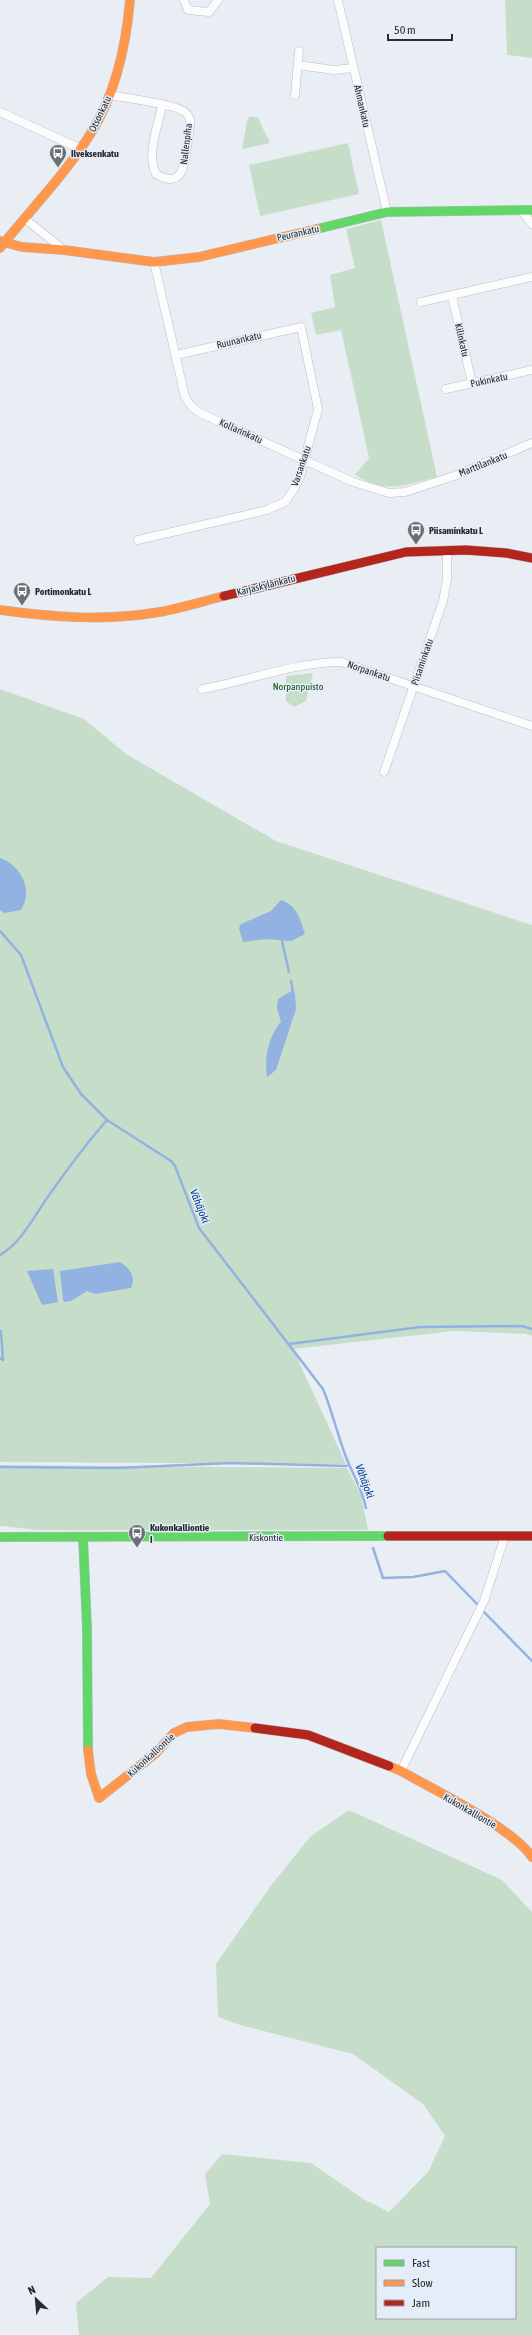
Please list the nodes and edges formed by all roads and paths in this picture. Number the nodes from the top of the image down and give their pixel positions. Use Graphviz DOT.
graph roads {
  1 [pos="130,0"];
  2 [pos="184,0"];
  3 [pos="218,0"];
  4 [pos="338,0"];
  5 [pos="299,51"];
  6 [pos="298,65"];
  7 [pos="353,68"];
  8 [pos="110,95"];
  9 [pos="295,95"];
  10 [pos="162,106"];
  11 [pos="0,112"];
  12 [pos="81,149"];
  13 [pos="521,210"];
  14 [pos="532,210"];
  15 [pos="387,212"];
  16 [pos="24,218"];
  17 [pos="532,224"];
  18 [pos="1,244"];
  19 [pos="64,250"];
  20 [pos="154,262"];
  21 [pos="532,277"];
  22 [pos="452,296"];
  23 [pos="421,302"];
  24 [pos="301,327"];
  25 [pos="176,355"];
  26 [pos="532,370"];
  27 [pos="472,383"];
  28 [pos="446,389"];
  29 [pos="532,443"];
  30 [pos="304,459"];
  31 [pos="433,483"];
  32 [pos="138,540"];
  33 [pos="447,550"];
  34 [pos="532,558"];
  35 [pos="0,610"];
  36 [pos="414,687"];
  37 [pos="202,689"];
  38 [pos="532,726"];
  39 [pos="384,772"];
  40 [pos="505,1536"];
  41 [pos="532,1536"];
  42 [pos="0,1537"];
  43 [pos="83,1537"];
  44 [pos="401,1771"];
  45 [pos="532,1857"];
  1 -- 8 [label="street, Otsonkatu"];
  2 -- 3 [label="street"];
  4 -- 7 [label="street, Ahmankatu"];
  5 -- 6 [label="street"];
  6 -- 7 [label="street"];
  6 -- 9 [label="street"];
  7 -- 15 [label="street, Ahmankatu"];
  8 -- 10 [label="street, Nallenpiha"];
  8 -- 12 [label="street, Otsonkatu"];
  10 -- 10 [label="street, Nallenpiha"];
  11 -- 12 [label="street"];
  12 -- 16 [label="street, Otsonkatu"];
  13 -- 14 [label="street, Peurankatu"];
  13 -- 15 [label="street, Peurankatu"];
  13 -- 17 [label="street"];
  15 -- 20 [label="street, Peurankatu"];
  16 -- 18 [label="street, Otsonkatu"];
  16 -- 19 [label="street"];
  18 -- 19 [label="street, Peurankatu"];
  19 -- 20 [label="street, Peurankatu"];
  20 -- 25 [label="street, Kollarinkatu"];
  21 -- 22 [label="street"];
  22 -- 23 [label="street"];
  22 -- 27 [label="street, Kilinkatu"];
  24 -- 25 [label="street, Ruunankatu"];
  24 -- 30 [label="street, Varsankatu"];
  25 -- 30 [label="street, Kollarinkatu"];
  26 -- 27 [label="street, Pukinkatu"];
  27 -- 28 [label="street, Pukinkatu"];
  29 -- 31 [label="street, Marttilankatu"];
  30 -- 31 [label="street, Kollarinkatu"];
  30 -- 32 [label="street, Varsankatu"];
  33 -- 34 [label="street, Karjaskylänkatu"];
  33 -- 35 [label="street, Karjaskylänkatu"];
  33 -- 36 [label="street, Piisaminkatu"];
  36 -- 37 [label="street, Norpankatu"];
  36 -- 38 [label="street, Norpankatu"];
  36 -- 39 [label="street, Piisaminkatu"];
  40 -- 41 [label="street, Kiskontie"];
  40 -- 43 [label="street, Kiskontie"];
  40 -- 44 [label="street"];
  42 -- 43 [label="street, Kiskontie"];
  43 -- 44 [label="street, Kukonkalliontie"];
  44 -- 45 [label="street, Kukonkalliontie"];
}
